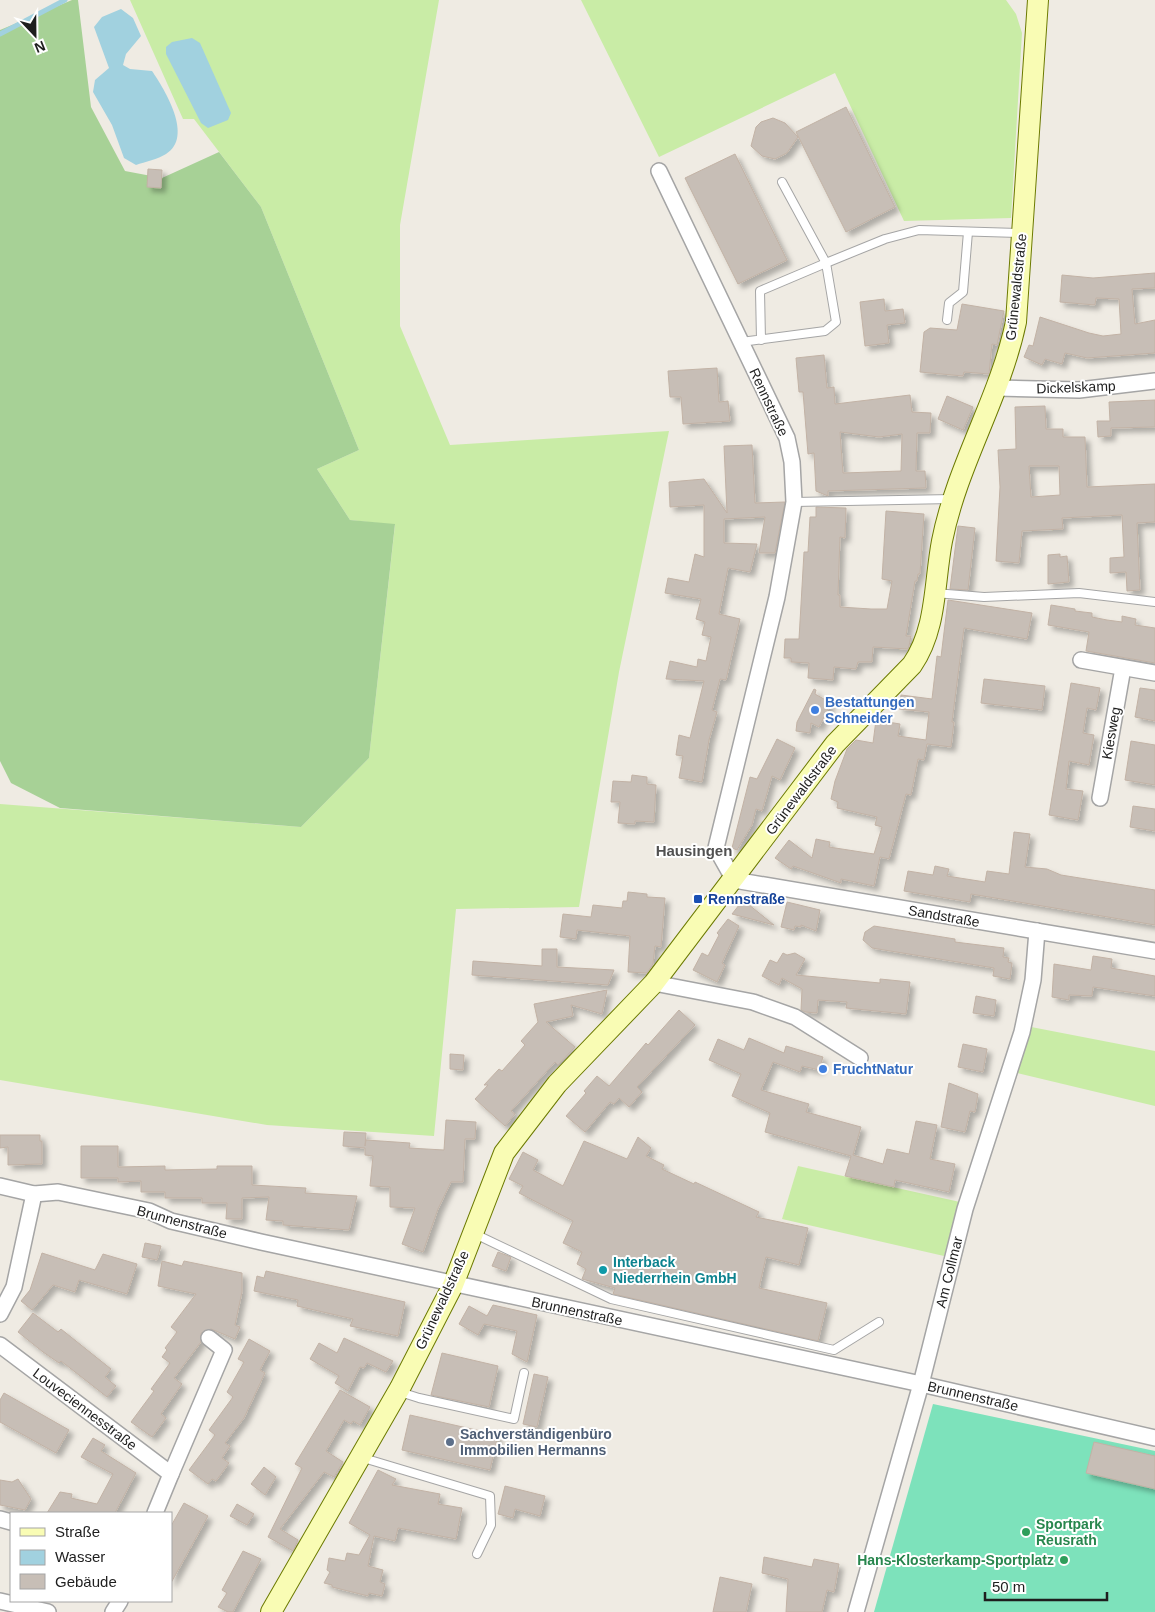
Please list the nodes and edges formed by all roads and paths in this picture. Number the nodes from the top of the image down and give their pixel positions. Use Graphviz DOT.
graph roads {
  1 [pos="1038,0"];
  2 [pos="659,171"];
  3 [pos="782,182"];
  4 [pos="968,232"];
  5 [pos="1022,233"];
  6 [pos="826,263"];
  7 [pos="948,320"];
  8 [pos="761,340"];
  9 [pos="741,342"];
  10 [pos="1155,381"];
  11 [pos="996,388"];
  12 [pos="952,499"];
  13 [pos="794,502"];
  14 [pos="934,593"];
  15 [pos="1155,602"];
  16 [pos="1081,660"];
  17 [pos="1123,668"];
  18 [pos="1155,673"];
  19 [pos="1100,798"];
  20 [pos="734,880"];
  21 [pos="1037,931"];
  22 [pos="1155,951"];
  23 [pos="654,983"];
  24 [pos="860,1058"];
  25 [pos="0,1186"];
  26 [pos="34,1194"];
  27 [pos="473,1234"];
  28 [pos="453,1285"];
  29 [pos="7,1286"];
  30 [pos="0,1314"];
  31 [pos="878,1322"];
  32 [pos="209,1338"];
  33 [pos="0,1345"];
  34 [pos="524,1373"];
  35 [pos="921,1384"];
  36 [pos="398,1391"];
  37 [pos="1155,1438"];
  38 [pos="360,1458"];
  39 [pos="171,1474"];
  40 [pos="155,1512"];
  41 [pos="477,1554"];
  42 [pos="0,1601"];
  43 [pos="48,1612"];
  44 [pos="270,1612"];
  45 [pos="856,1612"];
  1 -- 5 [label="street, Grünewaldstraße"];
  2 -- 9 [label="street, Rennstraße"];
  3 -- 6 [label="lane"];
  4 -- 5 [label="lane"];
  4 -- 6 [label="lane"];
  4 -- 7 [label="lane"];
  5 -- 11 [label="street, Grünewaldstraße"];
  6 -- 8 [label="lane"];
  6 -- 8 [label="lane"];
  8 -- 9 [label="lane"];
  9 -- 13 [label="street, Rennstraße"];
  10 -- 11 [label="street, Dickelskamp"];
  11 -- 12 [label="street, Grünewaldstraße"];
  12 -- 13 [label="lane"];
  12 -- 14 [label="street, Grünewaldstraße"];
  13 -- 20 [label="street, Rennstraße"];
  14 -- 15 [label="lane"];
  14 -- 20 [label="street, Grünewaldstraße"];
  16 -- 17 [label="street"];
  17 -- 18 [label="street"];
  17 -- 19 [label="street, Kiesweg"];
  20 -- 21 [label="street, Sandstraße"];
  20 -- 23 [label="street, Grünewaldstraße"];
  21 -- 22 [label="street, Sandstraße"];
  21 -- 35 [label="street, Am Collmar"];
  23 -- 24 [label="street"];
  23 -- 27 [label="street, Grünewaldstraße"];
  25 -- 26 [label="street, Brunnenstraße"];
  26 -- 28 [label="street, Brunnenstraße"];
  26 -- 29 [label="street"];
  27 -- 28 [label="street, Grünewaldstraße"];
  27 -- 31 [label="lane"];
  28 -- 35 [label="street, Brunnenstraße"];
  28 -- 36 [label="street, Grünewaldstraße"];
  29 -- 30 [label="street"];
  32 -- 39 [label="street"];
  33 -- 39 [label="street, Louveciennesstraße"];
  34 -- 36 [label="lane"];
  35 -- 37 [label="street, Brunnenstraße"];
  35 -- 45 [label="street, Am Collmar"];
  36 -- 38 [label="street, Grünewaldstraße"];
  38 -- 41 [label="lane"];
  38 -- 44 [label="street, Grünewaldstraße"];
  39 -- 40 [label="street"];
  42 -- 43 [label="street"];
}
